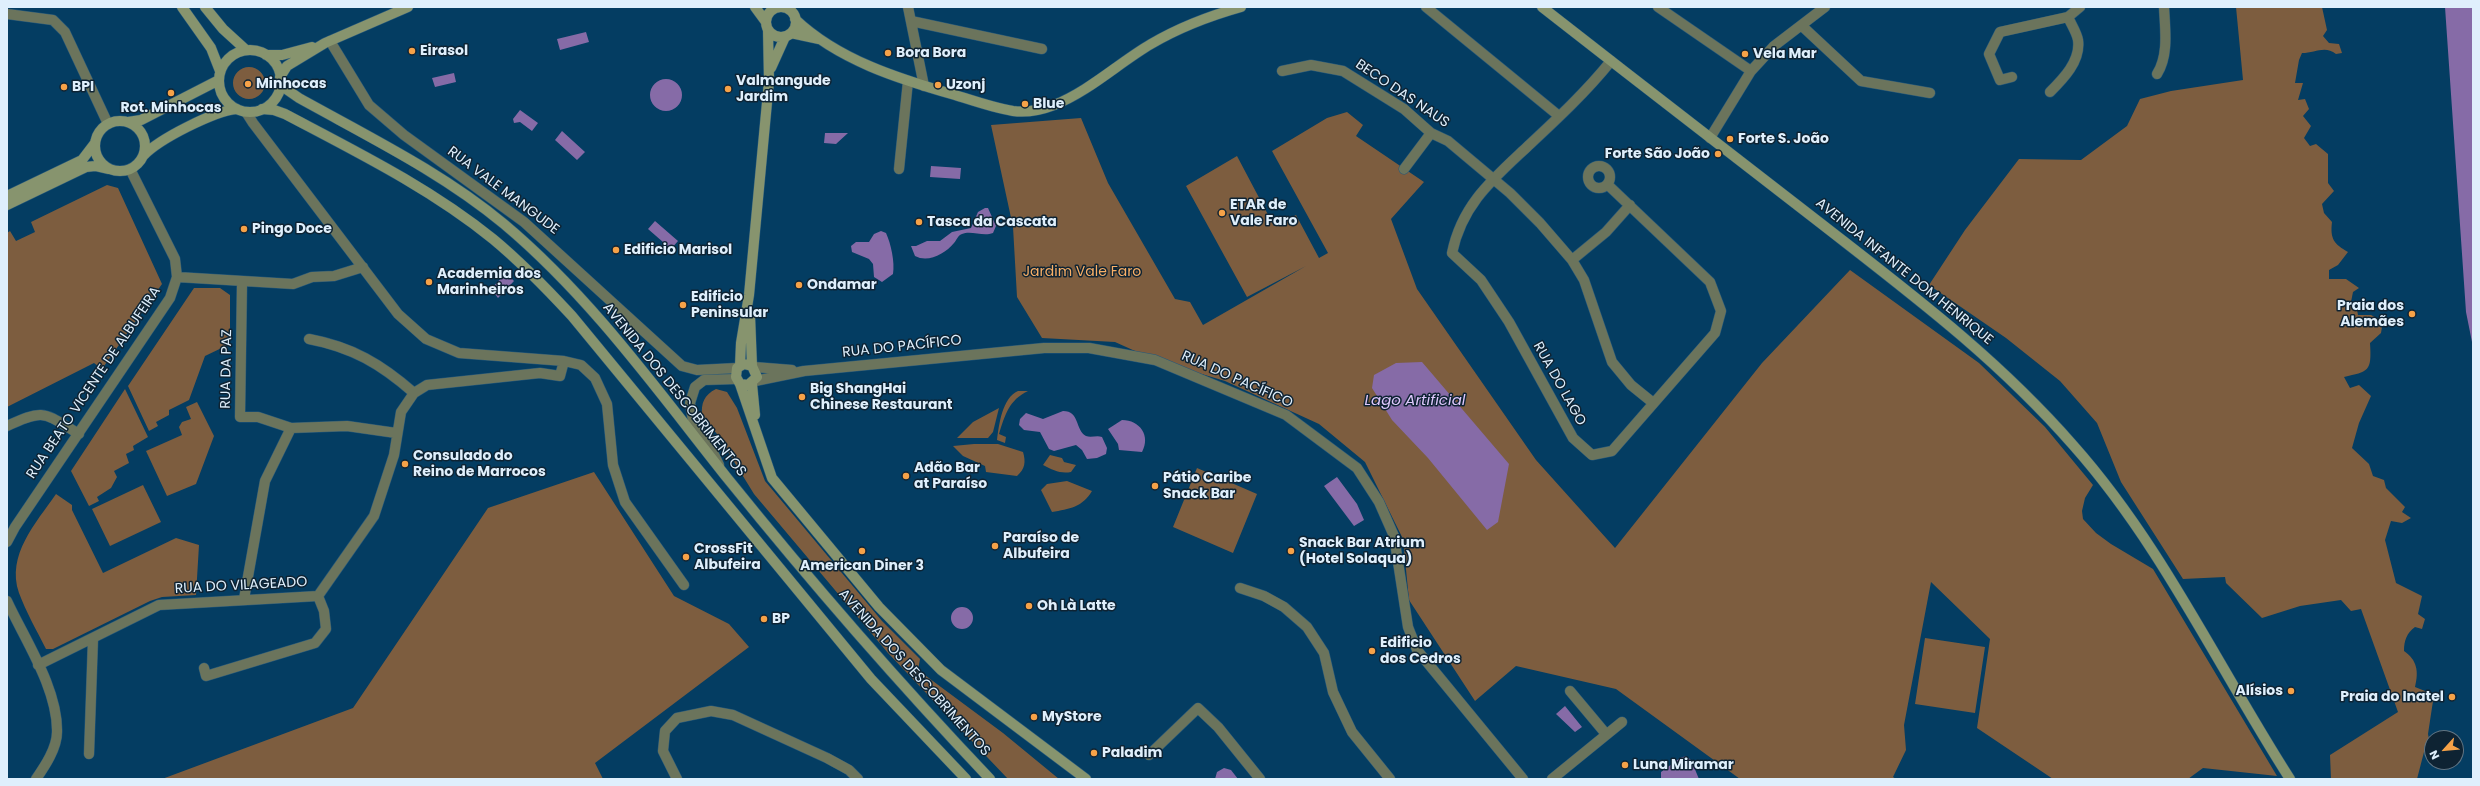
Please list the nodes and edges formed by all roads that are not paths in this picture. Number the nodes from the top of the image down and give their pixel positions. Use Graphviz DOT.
graph roads {
  1 [pos="182,7"];
  2 [pos="205,7"];
  3 [pos="408,7"];
  4 [pos="755,7"];
  5 [pos="777,7"];
  6 [pos="908,7"];
  7 [pos="1241,7"];
  8 [pos="1426,7"];
  9 [pos="1542,7"];
  10 [pos="1658,7"];
  11 [pos="1825,7"];
  12 [pos="2080,7"];
  13 [pos="2164,7"];
  14 [pos="794,13"];
  15 [pos="7,14"];
  16 [pos="2068,17"];
  17 [pos="911,21"];
  18 [pos="767,26"];
  19 [pos="1802,26"];
  20 [pos="788,35"];
  21 [pos="821,40"];
  22 [pos="328,42"];
  23 [pos="1042,49"];
  24 [pos="246,50"];
  25 [pos="266,55"];
  26 [pos="1611,61"];
  27 [pos="1751,70"];
  28 [pos="1282,71"];
  29 [pos="769,74"];
  30 [pos="2157,74"];
  31 [pos="220,76"];
  32 [pos="2012,77"];
  33 [pos="280,80"];
  34 [pos="908,81"];
  35 [pos="924,86"];
  36 [pos="2050,92"];
  37 [pos="1930,93"];
  38 [pos="262,109"];
  39 [pos="242,110"];
  40 [pos="1559,116"];
  41 [pos="128,122"];
  42 [pos="108,124"];
  43 [pos="1431,133"];
  44 [pos="1710,138"];
  45 [pos="95,143"];
  46 [pos="143,156"];
  47 [pos="130,169"];
  48 [pos="1404,169"];
  49 [pos="114,170"];
  50 [pos="899,170"];
  51 [pos="1492,179"];
  52 [pos="1608,185"];
  53 [pos="7,196"];
  54 [pos="7,205"];
  55 [pos="1630,205"];
  56 [pos="1572,260"];
  57 [pos="362,267"];
  58 [pos="177,277"];
  59 [pos="242,282"];
  60 [pos="749,295"];
  61 [pos="309,339"];
  62 [pos="564,361"];
  63 [pos="753,366"];
  64 [pos="739,367"];
  65 [pos="804,371"];
  66 [pos="738,381"];
  67 [pos="754,382"];
  68 [pos="414,393"];
  69 [pos="1652,402"];
  70 [pos="7,426"];
  71 [pos="291,428"];
  72 [pos="396,433"];
  73 [pos="756,433"];
  74 [pos="78,434"];
  75 [pos="723,472"];
  76 [pos="7,542"];
  77 [pos="684,585"];
  78 [pos="1240,588"];
  79 [pos="318,596"];
  80 [pos="244,599"];
  81 [pos="8,607"];
  82 [pos="93,639"];
  83 [pos="38,665"];
  84 [pos="204,668"];
  85 [pos="1570,691"];
  86 [pos="1622,722"];
  87 [pos="1606,734"];
  88 [pos="89,754"];
  89 [pos="1149,755"];
  90 [pos="36,779"];
  91 [pos="677,779"];
  92 [pos="858,779"];
  93 [pos="966,779"];
  94 [pos="990,779"];
  95 [pos="1086,779"];
  96 [pos="1260,779"];
  97 [pos="1390,779"];
  98 [pos="1523,779"];
  99 [pos="1552,779"];
  100 [pos="2290,779"];
  1 -- 31 [label="street"];
  2 -- 24 [label="street"];
  3 -- 22 [label="street"];
  4 -- 18 [label="street"];
  5 -- 14 [label="street"];
  5 -- 18 [label="street"];
  6 -- 17 [label="street"];
  7 -- 35 [label="street"];
  8 -- 40 [label="street"];
  9 -- 26 [label="street, AVENIDA INFANTE DOM HENRIQUE"];
  10 -- 27 [label="street"];
  11 -- 19 [label="street"];
  12 -- 16 [label="street"];
  13 -- 30 [label="street"];
  14 -- 20 [label="street"];
  14 -- 21 [label="street"];
  15 -- 42 [label="street"];
  16 -- 32 [label="street"];
  16 -- 36 [label="street"];
  17 -- 23 [label="street"];
  17 -- 35 [label="street"];
  18 -- 20 [label="street"];
  18 -- 29 [label="street"];
  19 -- 27 [label="street"];
  19 -- 37 [label="street"];
  20 -- 21 [label="street"];
  20 -- 29 [label="street"];
  21 -- 34 [label="street"];
  22 -- 25 [label="street"];
  22 -- 33 [label="street"];
  22 -- 64 [label="street, RUA VALE MANGUDE"];
  24 -- 25 [label="street"];
  24 -- 31 [label="street"];
  25 -- 33 [label="street"];
  26 -- 40 [label="street, RUA DO LAGO"];
  26 -- 44 [label="street, AVENIDA INFANTE DOM HENRIQUE"];
  27 -- 44 [label="street"];
  28 -- 43 [label="street, BECO DAS NAUS"];
  29 -- 60 [label="street"];
  31 -- 39 [label="street"];
  31 -- 41 [label="street"];
  33 -- 38 [label="street"];
  33 -- 75 [label="street, AVENIDA DOS DESCOBRIMENTOS"];
  34 -- 35 [label="street"];
  34 -- 50 [label="street"];
  38 -- 39 [label="street"];
  38 -- 93 [label="street"];
  39 -- 46 [label="street"];
  39 -- 57 [label="street"];
  40 -- 51 [label="street, RUA DO LAGO"];
  41 -- 42 [label="street"];
  41 -- 46 [label="street"];
  42 -- 45 [label="street"];
  43 -- 48 [label="street"];
  43 -- 51 [label="street, BECO DAS NAUS"];
  44 -- 100 [label="street, AVENIDA INFANTE DOM HENRIQUE"];
  45 -- 49 [label="street"];
  45 -- 53 [label="street"];
  46 -- 47 [label="street"];
  47 -- 49 [label="street"];
  47 -- 58 [label="street, RUA BEATO VICENTE DE ALBUFEIRA"];
  49 -- 54 [label="street"];
  51 -- 56 [label="street, BECO DAS NAUS"];
  51 -- 69 [label="street, RUA DO LAGO"];
  52 -- 55 [label="street, RUA DO LAGO"];
  55 -- 56 [label="street"];
  55 -- 69 [label="street, RUA DO LAGO"];
  56 -- 69 [label="street, BECO DAS NAUS"];
  57 -- 59 [label="street"];
  57 -- 62 [label="street"];
  58 -- 59 [label="street"];
  58 -- 74 [label="street, RUA BEATO VICENTE DE ALBUFEIRA"];
  59 -- 71 [label="street, RUA DA PAZ"];
  60 -- 63 [label="street"];
  60 -- 64 [label="street"];
  61 -- 68 [label="street"];
  62 -- 68 [label="street, RUA DO VILAGEADO"];
  62 -- 77 [label="street"];
  63 -- 64 [label="street"];
  63 -- 65 [label="street"];
  63 -- 67 [label="street"];
  64 -- 66 [label="street"];
  65 -- 67 [label="street"];
  65 -- 98 [label="street, RUA DO PACÍFICO"];
  66 -- 67 [label="street"];
  66 -- 73 [label="street"];
  66 -- 75 [label="street"];
  67 -- 73 [label="street"];
  68 -- 72 [label="street, RUA DO VILAGEADO"];
  70 -- 74 [label="street"];
  71 -- 72 [label="street, RUA DA PAZ"];
  71 -- 80 [label="street"];
  72 -- 79 [label="street, RUA DO VILAGEADO"];
  73 -- 95 [label="street"];
  74 -- 76 [label="street, RUA BEATO VICENTE DE ALBUFEIRA"];
  75 -- 94 [label="street, AVENIDA DOS DESCOBRIMENTOS"];
  78 -- 97 [label="street"];
  79 -- 80 [label="street, RUA DO VILAGEADO"];
  79 -- 84 [label="street"];
  80 -- 82 [label="street, RUA DO VILAGEADO"];
  81 -- 83 [label="street"];
  82 -- 83 [label="street, RUA DO VILAGEADO"];
  82 -- 88 [label="street"];
  83 -- 90 [label="street"];
  85 -- 87 [label="street"];
  86 -- 87 [label="street"];
  87 -- 99 [label="street"];
  89 -- 96 [label="street"];
  91 -- 92 [label="street"];
}
